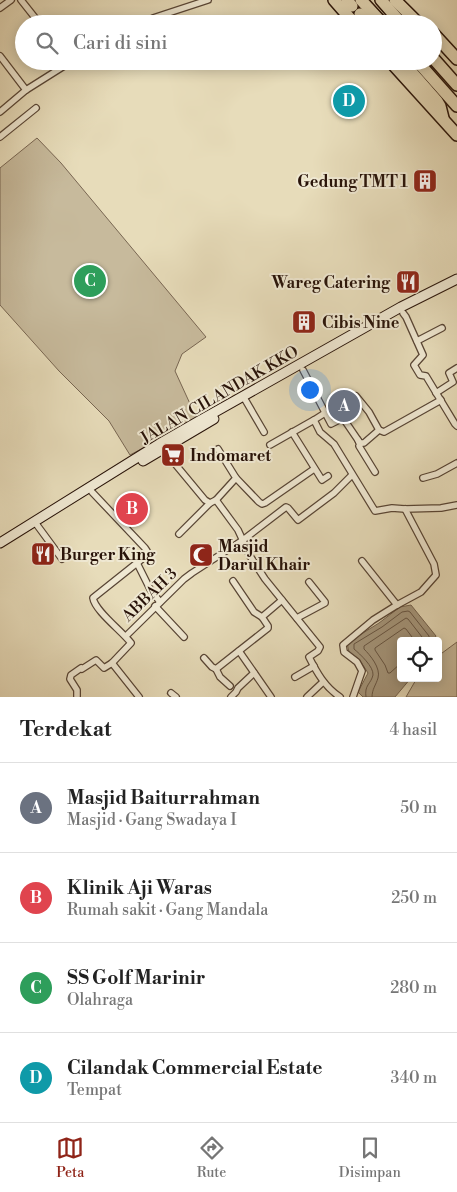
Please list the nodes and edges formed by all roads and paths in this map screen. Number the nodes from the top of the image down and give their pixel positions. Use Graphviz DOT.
graph roads {
  1 [pos="11,0"];
  2 [pos="21,0"];
  3 [pos="208,0"];
  4 [pos="334,0"];
  5 [pos="381,0"];
  6 [pos="395,0"];
  7 [pos="406,0"];
  8 [pos="0,8"];
  9 [pos="355,9"];
  10 [pos="33,15"];
  11 [pos="162,15"];
  12 [pos="366,15"];
  13 [pos="394,15"];
  14 [pos="410,15"];
  15 [pos="418,15"];
  16 [pos="442,43"];
  17 [pos="442,46"];
  18 [pos="0,56"];
  19 [pos="454,57"];
  20 [pos="442,68"];
  21 [pos="58,70"];
  22 [pos="398,70"];
  23 [pos="410,70"];
  24 [pos="425,70"];
  25 [pos="457,85"];
  26 [pos="26,90"];
  27 [pos="457,106"];
  28 [pos="36,108"];
  29 [pos="0,112"];
  30 [pos="445,122"];
  31 [pos="457,135"];
  32 [pos="0,137"];
  33 [pos="457,279"];
  34 [pos="457,286"];
  35 [pos="419,301"];
  36 [pos="402,310"];
  37 [pos="392,316"];
  38 [pos="442,328"];
  39 [pos="417,341"];
  40 [pos="457,368"];
  41 [pos="303,370"];
  42 [pos="436,393"];
  43 [pos="356,396"];
  44 [pos="244,398"];
  45 [pos="441,400"];
  46 [pos="325,412"];
  47 [pos="314,420"];
  48 [pos="457,426"];
  49 [pos="379,430"];
  50 [pos="264,432"];
  51 [pos="292,432"];
  52 [pos="358,440"];
  53 [pos="270,445"];
  54 [pos="161,446"];
  55 [pos="218,448"];
  56 [pos="457,463"];
  57 [pos="314,469"];
  58 [pos="375,472"];
  59 [pos="352,475"];
  60 [pos="112,476"];
  61 [pos="328,476"];
  62 [pos="236,478"];
  63 [pos="422,478"];
  64 [pos="92,492"];
  65 [pos="213,502"];
  66 [pos="457,505"];
  67 [pos="405,509"];
  68 [pos="37,525"];
  69 [pos="179,534"];
  70 [pos="243,540"];
  71 [pos="0,543"];
  72 [pos="0,549"];
  73 [pos="62,560"];
  74 [pos="362,561"];
  75 [pos="137,563"];
  76 [pos="233,581"];
  77 [pos="309,582"];
  78 [pos="282,600"];
  79 [pos="158,604"];
  80 [pos="397,605"];
  81 [pos="262,617"];
  82 [pos="297,618"];
  83 [pos="126,636"];
  84 [pos="184,637"];
  85 [pos="239,651"];
  86 [pos="204,658"];
  87 [pos="112,662"];
  88 [pos="314,666"];
  89 [pos="216,669"];
  90 [pos="254,673"];
  91 [pos="295,677"];
  92 [pos="323,682"];
  93 [pos="230,686"];
  94 [pos="77,697"];
  95 [pos="139,697"];
  96 [pos="231,697"];
  97 [pos="271,697"];
  98 [pos="307,697"];
  99 [pos="340,697"];
  100 [pos="353,697"];
  1 -- 8 [label="street"];
  2 -- 10 [label="street"];
  3 -- 11 [label="street"];
  4 -- 9 [label="highway"];
  5 -- 13 [label="highway"];
  6 -- 14 [label="highway"];
  7 -- 15 [label="highway"];
  9 -- 12 [label="highway"];
  16 -- 19 [label="highway"];
  17 -- 19 [label="highway"];
  18 -- 26 [label="street"];
  20 -- 25 [label="highway"];
  21 -- 26 [label="street"];
  22 -- 30 [label="highway"];
  23 -- 30 [label="highway"];
  24 -- 27 [label="highway"];
  26 -- 29 [label="street"];
  28 -- 32 [label="street"];
  30 -- 31 [label="highway"];
  33 -- 35 [label="street, JALAN CILANDAK KKO"];
  34 -- 35 [label="street, JALAN CILANDAK KKO"];
  35 -- 36 [label="street, JALAN CILANDAK KKO"];
  36 -- 37 [label="street, JALAN CILANDAK KKO"];
  36 -- 39 [label="street"];
  37 -- 41 [label="street, JALAN CILANDAK KKO"];
  37 -- 44 [label="street, JALAN CILANDAK KKO"];
  38 -- 39 [label="street"];
  39 -- 42 [label="street"];
  40 -- 42 [label="street"];
  41 -- 44 [label="street, JALAN CILANDAK KKO"];
  41 -- 46 [label="street"];
  42 -- 45 [label="street"];
  43 -- 49 [label="street"];
  44 -- 50 [label="street"];
  44 -- 54 [label="street, JALAN CILANDAK KKO"];
  45 -- 48 [label="street"];
  45 -- 49 [label="street"];
  46 -- 47 [label="street"];
  46 -- 52 [label="street"];
  47 -- 51 [label="street"];
  47 -- 59 [label="street"];
  49 -- 52 [label="street"];
  51 -- 53 [label="street"];
  51 -- 57 [label="street"];
  52 -- 58 [label="street"];
  54 -- 60 [label="street, JALAN CILANDAK KKO"];
  54 -- 65 [label="street"];
  55 -- 62 [label="street"];
  56 -- 63 [label="street"];
  57 -- 61 [label="street"];
  57 -- 62 [label="street"];
  59 -- 67 [label="street"];
  59 -- 70 [label="street, ABBAH 3"];
  60 -- 64 [label="street, JALAN CILANDAK KKO"];
  60 -- 71 [label="street, JALAN CILANDAK KKO"];
  62 -- 65 [label="street"];
  64 -- 68 [label="street, JALAN CILANDAK KKO"];
  64 -- 75 [label="street"];
  65 -- 69 [label="street"];
  65 -- 70 [label="street"];
  66 -- 67 [label="street"];
  67 -- 80 [label="street"];
  68 -- 72 [label="street, JALAN CILANDAK KKO"];
  68 -- 73 [label="street"];
  70 -- 78 [label="street"];
  70 -- 79 [label="street, ABBAH 3"];
  74 -- 80 [label="street"];
  75 -- 79 [label="street"];
  75 -- 83 [label="street"];
  76 -- 81 [label="street"];
  77 -- 82 [label="street"];
  78 -- 81 [label="street"];
  78 -- 82 [label="street"];
  79 -- 83 [label="street, ABBAH 3"];
  79 -- 84 [label="street"];
  80 -- 100 [label="street"];
  81 -- 85 [label="street"];
  82 -- 88 [label="street"];
  83 -- 87 [label="street"];
  85 -- 89 [label="street"];
  85 -- 90 [label="street"];
  86 -- 89 [label="street"];
  87 -- 94 [label="street"];
  87 -- 95 [label="street"];
  88 -- 91 [label="street"];
  88 -- 92 [label="street"];
  89 -- 93 [label="street"];
  90 -- 96 [label="street"];
  90 -- 97 [label="street"];
  92 -- 98 [label="street"];
  92 -- 99 [label="street"];
}
